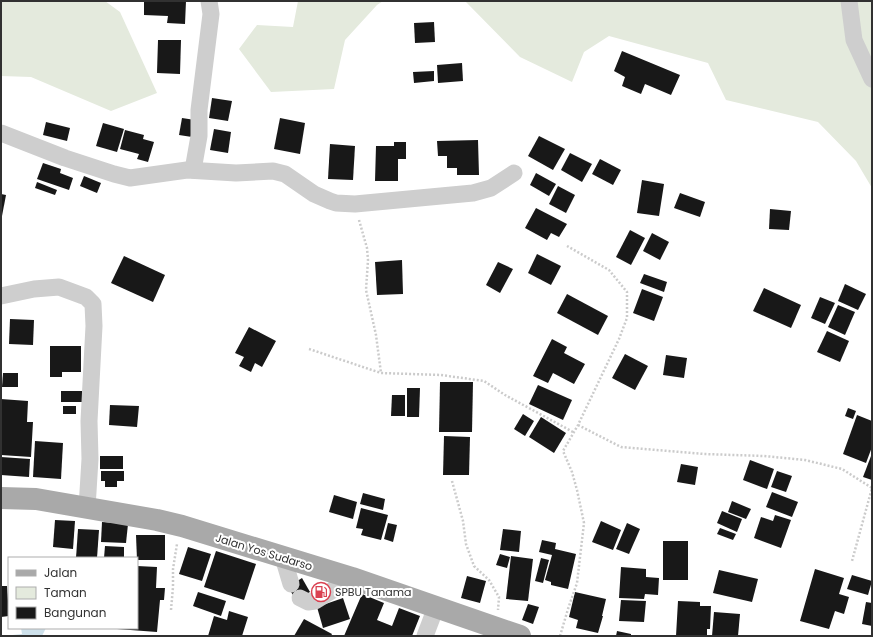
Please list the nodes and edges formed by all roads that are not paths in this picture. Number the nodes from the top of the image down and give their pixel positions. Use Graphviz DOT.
graph roads {
  1 [pos="210,1"];
  2 [pos="849,1"];
  3 [pos="872,79"];
  4 [pos="1,133"];
  5 [pos="193,170"];
  6 [pos="514,173"];
  7 [pos="1,296"];
  8 [pos="1,498"];
  9 [pos="87,508"];
  10 [pos="283,557"];
  11 [pos="352,578"];
  12 [pos="436,607"];
  13 [pos="424,636"];
  14 [pos="520,636"];
  1 -- 5 [label="street"];
  2 -- 3 [label="street"];
  4 -- 5 [label="street"];
  5 -- 6 [label="street"];
  7 -- 9 [label="street"];
  8 -- 9 [label="main road, Jalan Yos Sudarso"];
  9 -- 10 [label="main road, Jalan Yos Sudarso"];
  10 -- 11 [label="main road, Jalan Yos Sudarso"];
  10 -- 11 [label="street"];
  11 -- 12 [label="main road, Jalan Yos Sudarso"];
  12 -- 13 [label="street"];
  12 -- 14 [label="main road, Jalan Yos Sudarso"];
}
